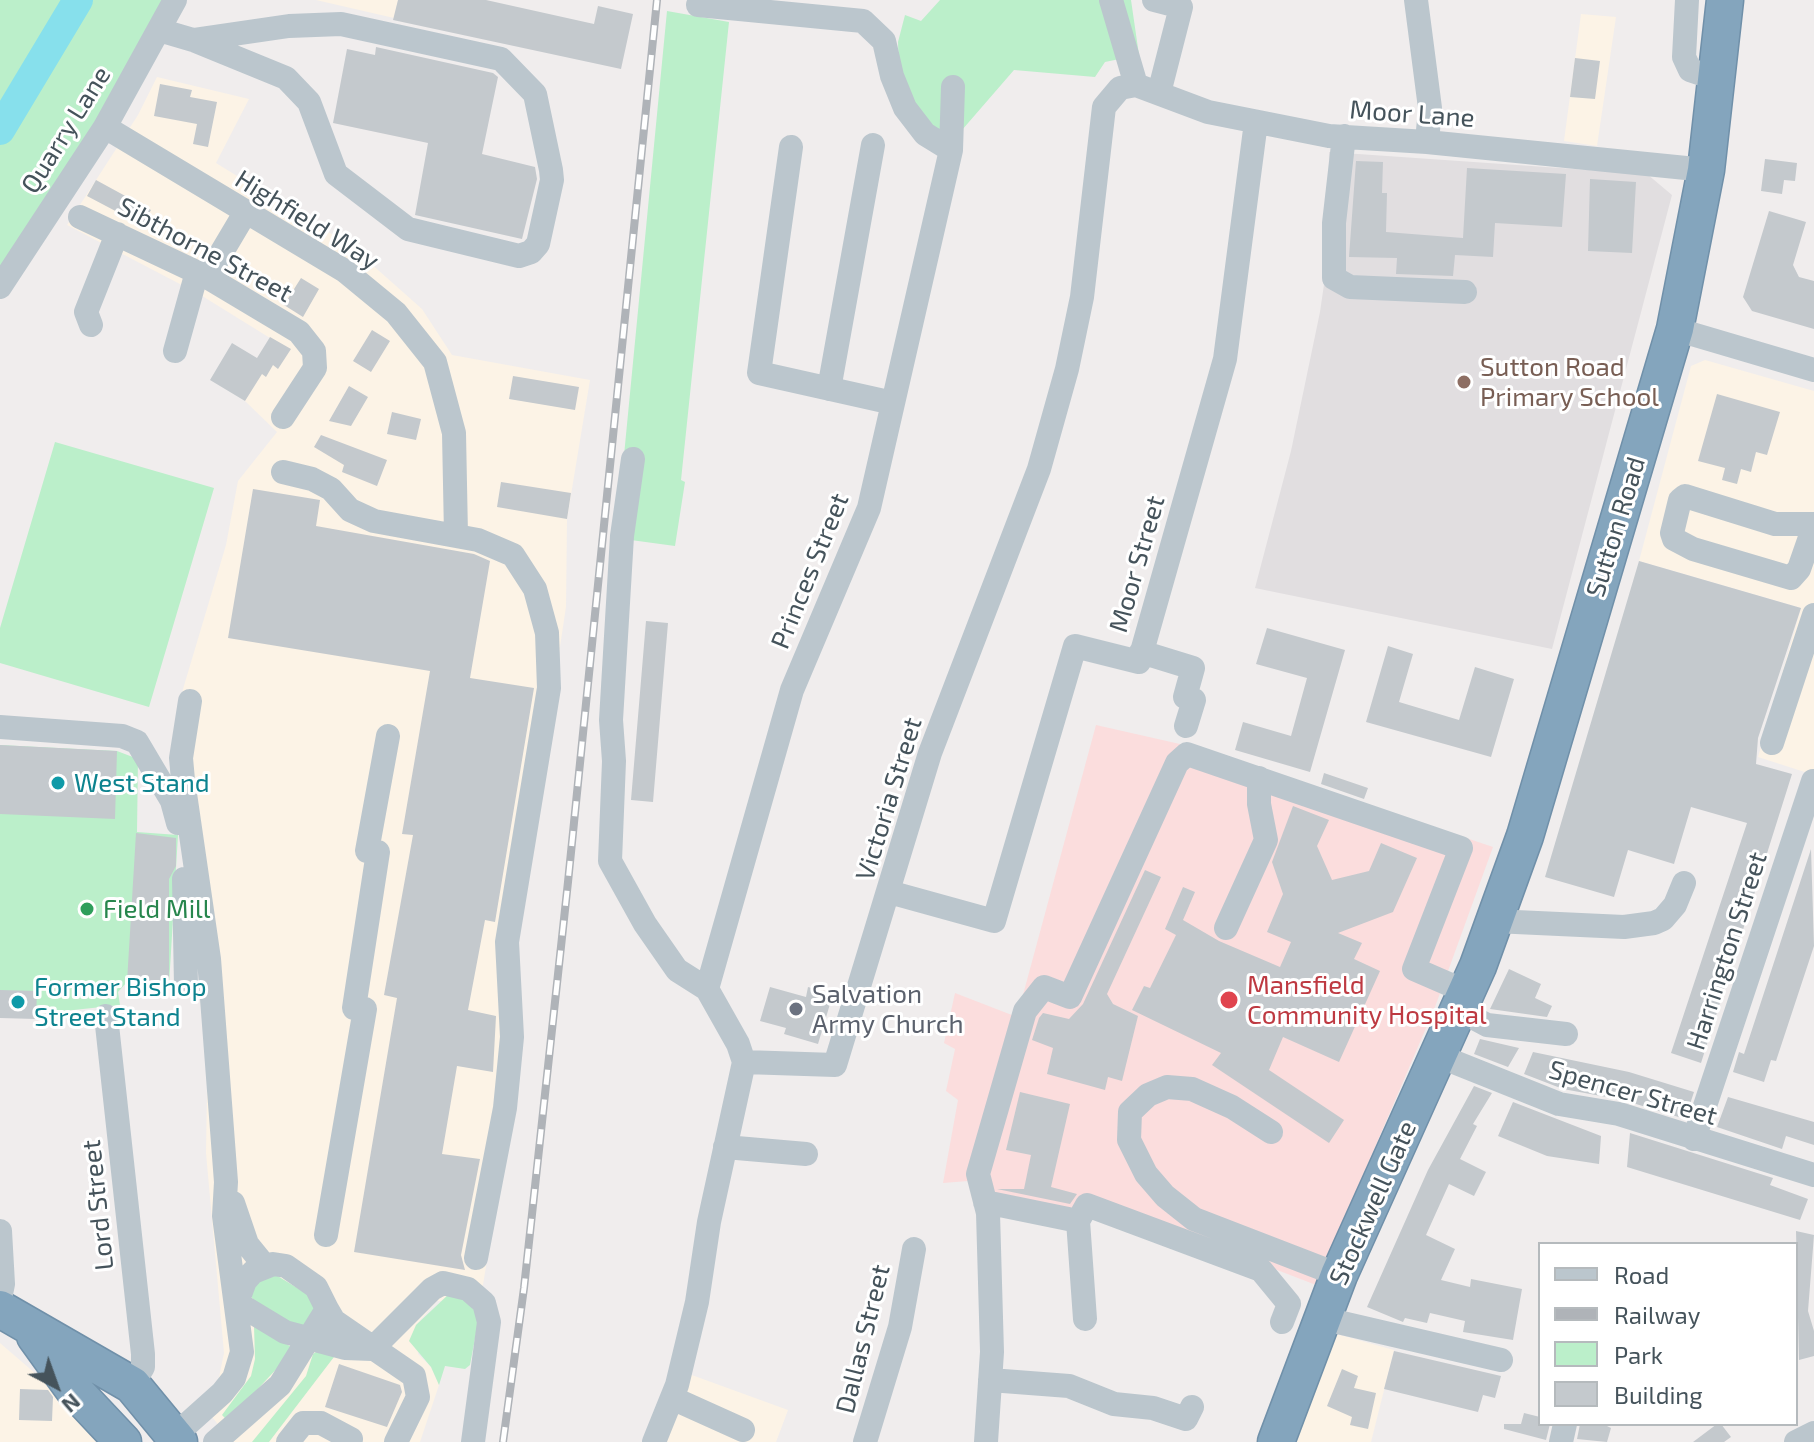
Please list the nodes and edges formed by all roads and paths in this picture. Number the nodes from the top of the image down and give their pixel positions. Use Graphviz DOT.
graph roads {
  1 [pos="175,0"];
  2 [pos="1111,0"];
  3 [pos="1154,0"];
  4 [pos="1687,0"];
  5 [pos="1725,0"];
  6 [pos="1418,1"];
  7 [pos="698,5"];
  8 [pos="159,30"];
  9 [pos="193,40"];
  10 [pos="1717,79"];
  11 [pos="953,87"];
  12 [pos="1138,89"];
  13 [pos="1256,122"];
  14 [pos="105,127"];
  15 [pos="1344,136"];
  16 [pos="1427,142"];
  17 [pos="873,145"];
  18 [pos="791,147"];
  19 [pos="951,150"];
  20 [pos="1706,170"];
  21 [pos="245,213"];
  22 [pos="80,217"];
  23 [pos="117,234"];
  24 [pos="202,274"];
  25 [pos="0,287"];
  26 [pos="1465,292"];
  27 [pos="91,325"];
  28 [pos="1675,329"];
  29 [pos="175,351"];
  30 [pos="1814,370"];
  31 [pos="829,389"];
  32 [pos="893,403"];
  33 [pos="283,417"];
  34 [pos="633,459"];
  35 [pos="283,472"];
  36 [pos="1814,525"];
  37 [pos="456,535"];
  38 [pos="1814,615"];
  39 [pos="1141,652"];
  40 [pos="190,701"];
  41 [pos="1186,726"];
  42 [pos="0,727"];
  43 [pos="388,736"];
  44 [pos="1772,743"];
  45 [pos="1259,778"];
  46 [pos="1813,781"];
  47 [pos="182,818"];
  48 [pos="1684,883"];
  49 [pos="889,892"];
  50 [pos="1494,921"];
  51 [pos="1226,928"];
  52 [pos="186,986"];
  53 [pos="707,989"];
  54 [pos="1468,989"];
  55 [pos="106,1016"];
  56 [pos="1566,1034"];
  57 [pos="1439,1056"];
  58 [pos="744,1062"];
  59 [pos="1271,1132"];
  60 [pos="1694,1139"];
  61 [pos="725,1147"];
  62 [pos="806,1154"];
  63 [pos="1814,1175"];
  64 [pos="226,1182"];
  65 [pos="985,1202"];
  66 [pos="1078,1221"];
  67 [pos="0,1231"];
  68 [pos="326,1235"];
  69 [pos="914,1249"];
  70 [pos="476,1258"];
  71 [pos="264,1265"];
  72 [pos="1339,1275"];
  73 [pos="0,1299"];
  74 [pos="237,1303"];
  75 [pos="327,1309"];
  76 [pos="14,1318"];
  77 [pos="1085,1319"];
  78 [pos="1325,1319"];
  79 [pos="1282,1322"];
  80 [pos="311,1338"];
  81 [pos="372,1349"];
  82 [pos="85,1358"];
  83 [pos="1501,1360"];
  84 [pos="990,1380"];
  85 [pos="132,1385"];
  86 [pos="672,1398"];
  87 [pos="260,1404"];
  88 [pos="1192,1407"];
  89 [pos="743,1430"];
  90 [pos="1814,1433"];
  91 [pos="351,1439"];
  92 [pos="168,1440"];
  93 [pos="123,1442"];
  94 [pos="215,1442"];
  95 [pos="245,1442"];
  96 [pos="288,1442"];
  97 [pos="396,1442"];
  98 [pos="473,1442"];
  99 [pos="654,1442"];
  100 [pos="865,1442"];
  101 [pos="986,1442"];
  102 [pos="1276,1442"];
  103 [pos="1796,1442"];
  1 -- 8 [label="street, Quarry Lane"];
  2 -- 12 [label="street"];
  3 -- 12 [label="street, Victoria Street"];
  4 -- 10 [label="street"];
  5 -- 10 [label="highway, Sutton Road"];
  6 -- 16 [label="street"];
  7 -- 19 [label="street"];
  8 -- 9 [label="street"];
  8 -- 14 [label="street, Quarry Lane"];
  9 -- 9 [label="street"];
  10 -- 20 [label="highway, Sutton Road"];
  11 -- 19 [label="street, Princes Street"];
  12 -- 13 [label="street, Moor Lane"];
  12 -- 49 [label="street, Victoria Street"];
  13 -- 15 [label="street, Moor Lane"];
  13 -- 39 [label="street, Moor Street"];
  14 -- 21 [label="street, Highfield Way"];
  14 -- 25 [label="street, Quarry Lane"];
  15 -- 16 [label="street, Moor Lane"];
  15 -- 26 [label="street"];
  16 -- 20 [label="street, Moor Lane"];
  17 -- 31 [label="street"];
  18 -- 31 [label="street"];
  19 -- 32 [label="street, Princes Street"];
  20 -- 28 [label="highway, Sutton Road"];
  21 -- 24 [label="street"];
  21 -- 37 [label="street, Highfield Way"];
  22 -- 23 [label="street, Sibthorne Street"];
  23 -- 24 [label="street, Sibthorne Street"];
  23 -- 27 [label="street"];
  24 -- 29 [label="street"];
  24 -- 33 [label="street, Sibthorne Street"];
  28 -- 30 [label="street"];
  28 -- 50 [label="highway, Sutton Road"];
  31 -- 32 [label="street"];
  32 -- 53 [label="street, Princes Street"];
  34 -- 53 [label="street"];
  35 -- 37 [label="street"];
  36 -- 36 [label="street"];
  37 -- 70 [label="street"];
  38 -- 44 [label="street"];
  39 -- 41 [label="street"];
  39 -- 49 [label="street, Moor Street"];
  40 -- 47 [label="street"];
  42 -- 47 [label="street"];
  43 -- 68 [label="street"];
  45 -- 51 [label="street"];
  45 -- 54 [label="street"];
  45 -- 65 [label="street"];
  46 -- 60 [label="street, Harrington Street"];
  47 -- 52 [label="street"];
  47 -- 64 [label="street"];
  48 -- 50 [label="street"];
  49 -- 58 [label="street, Victoria Street"];
  50 -- 54 [label="highway, Sutton Road"];
  53 -- 58 [label="street"];
  54 -- 56 [label="street"];
  54 -- 57 [label="highway, Stockwell Gate"];
  55 -- 85 [label="street, Lord Street"];
  57 -- 60 [label="street, Spencer Street"];
  57 -- 72 [label="highway, Stockwell Gate"];
  58 -- 61 [label="street"];
  59 -- 72 [label="street"];
  60 -- 63 [label="street, Spencer Street"];
  61 -- 62 [label="street"];
  61 -- 86 [label="street"];
  64 -- 71 [label="street"];
  64 -- 74 [label="street"];
  65 -- 66 [label="street"];
  65 -- 84 [label="street"];
  66 -- 77 [label="street"];
  66 -- 79 [label="street"];
  67 -- 73 [label="street"];
  69 -- 100 [label="street, Dallas Street"];
  71 -- 74 [label="street"];
  71 -- 75 [label="street"];
  72 -- 78 [label="highway, Stockwell Gate"];
  74 -- 80 [label="street"];
  74 -- 92 [label="street"];
  75 -- 80 [label="street"];
  75 -- 81 [label="street"];
  76 -- 82 [label="highway"];
  76 -- 93 [label="highway"];
  78 -- 83 [label="street"];
  78 -- 102 [label="highway, Stockwell Gate"];
  80 -- 81 [label="street"];
  80 -- 87 [label="street"];
  81 -- 97 [label="street"];
  81 -- 98 [label="street"];
  82 -- 85 [label="highway"];
  82 -- 92 [label="highway"];
  84 -- 88 [label="street"];
  84 -- 101 [label="street"];
  85 -- 92 [label="highway"];
  86 -- 89 [label="street"];
  86 -- 99 [label="street"];
  87 -- 94 [label="street"];
  87 -- 95 [label="street"];
  90 -- 103 [label="street"];
  91 -- 96 [label="street"];
}
